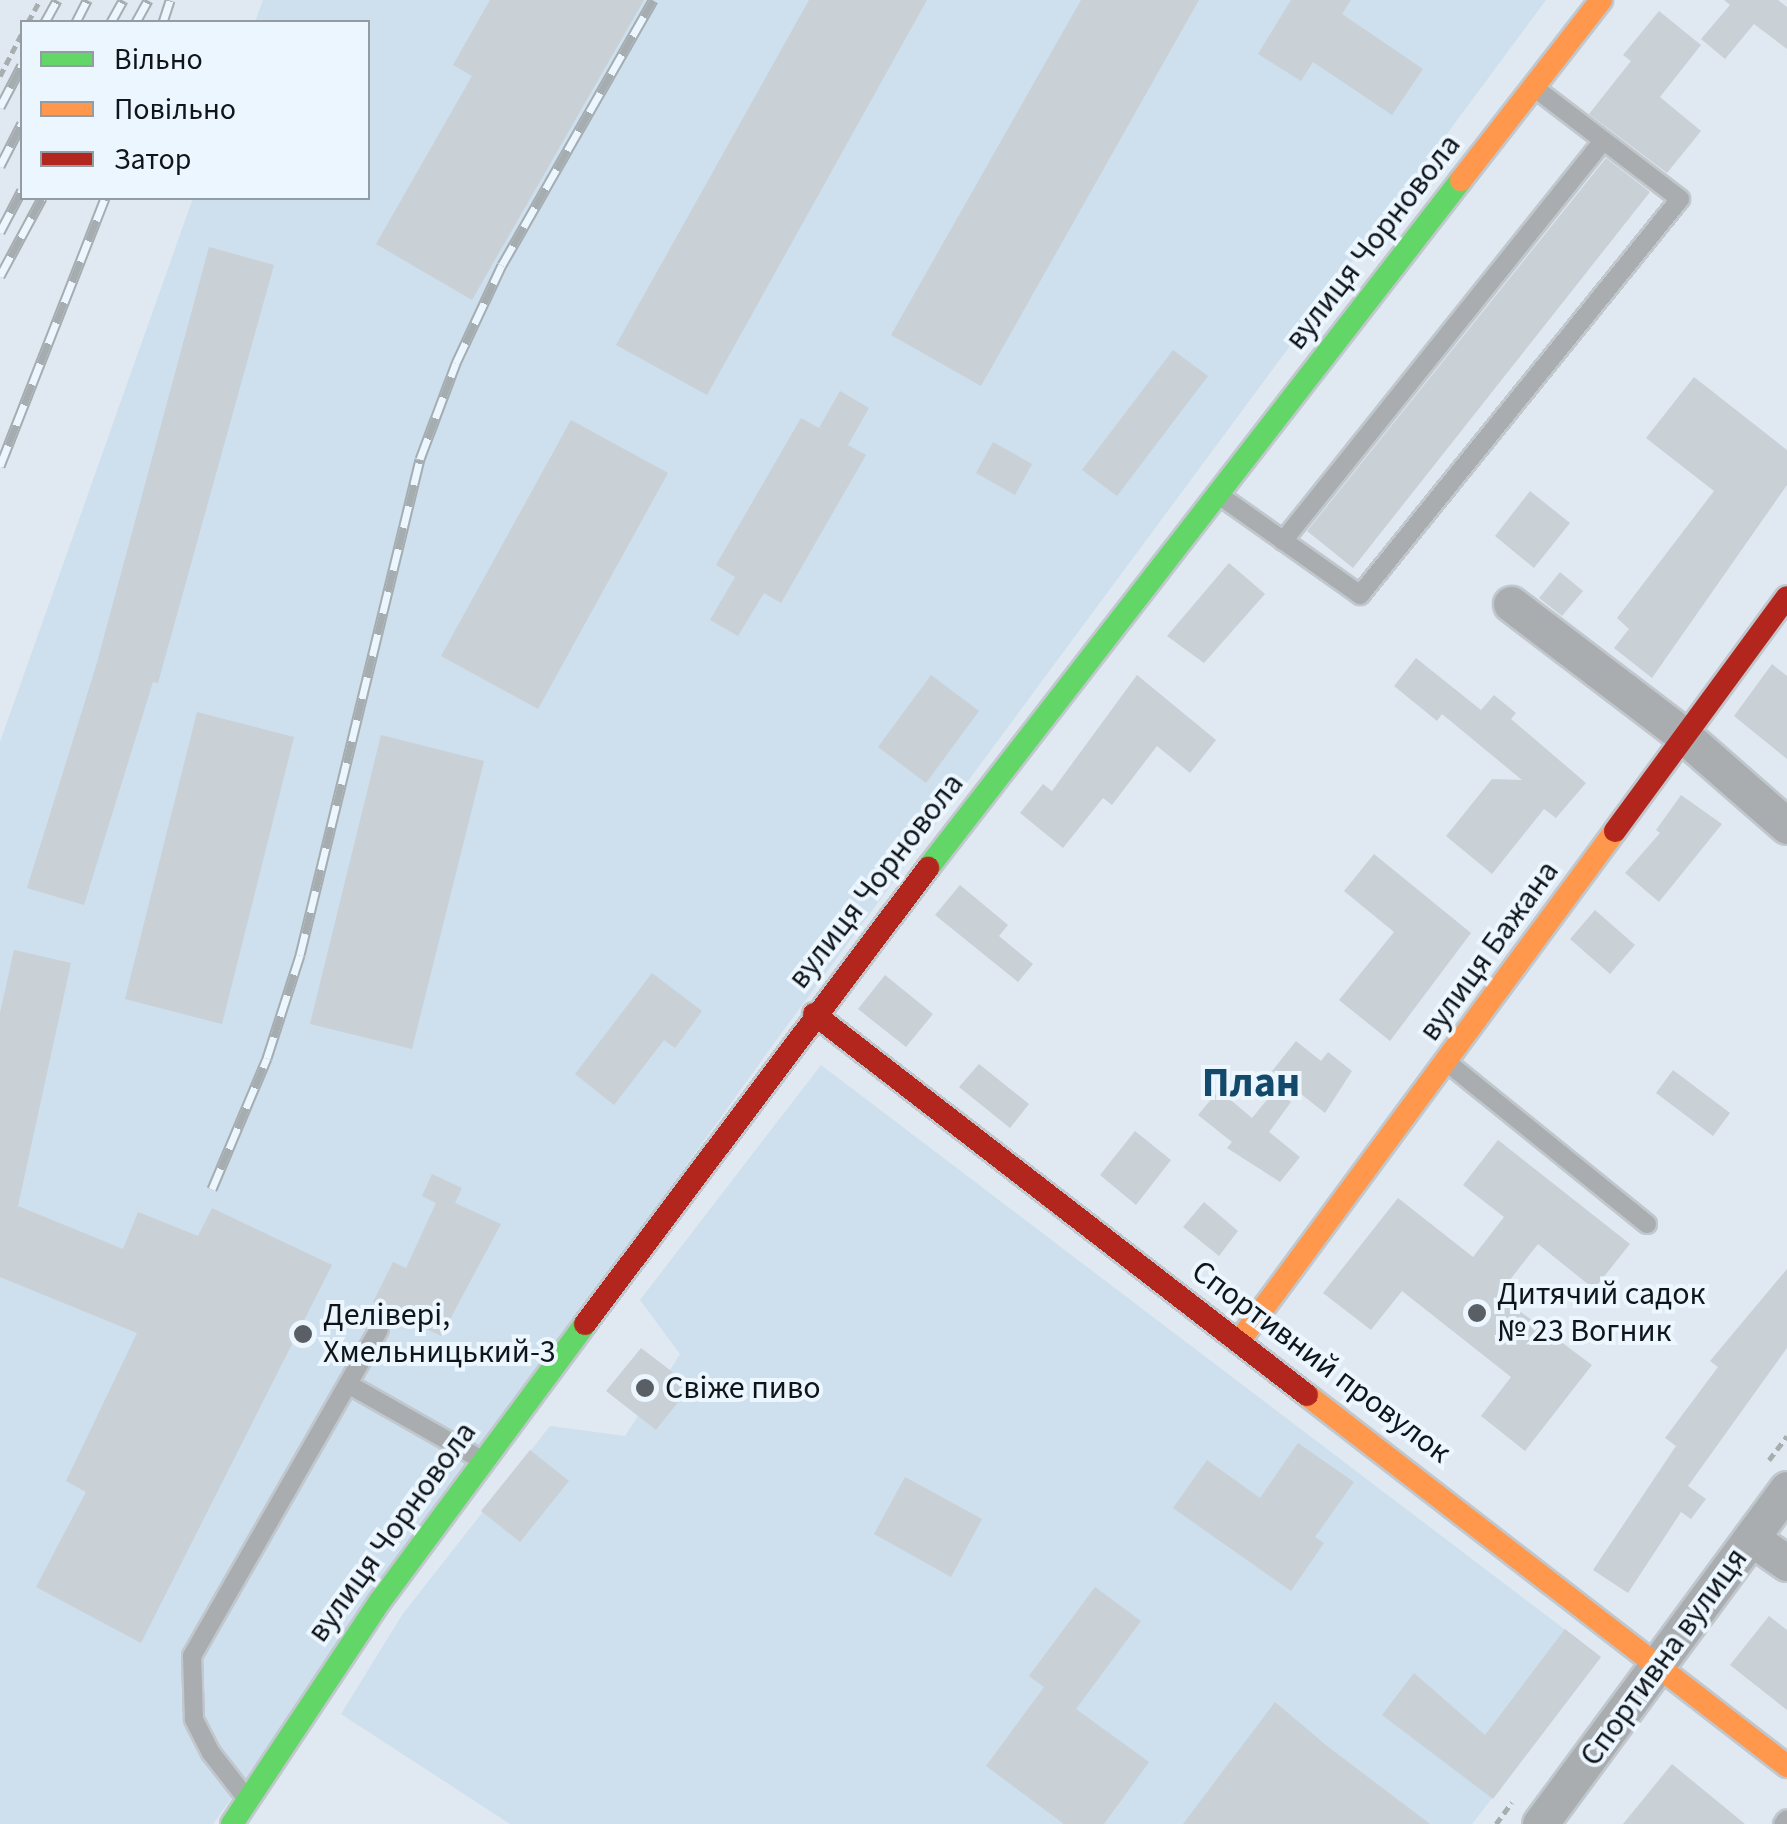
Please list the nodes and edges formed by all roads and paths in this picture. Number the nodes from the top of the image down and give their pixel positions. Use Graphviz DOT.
graph roads {
  1 [pos="1601,0"];
  2 [pos="20,37"];
  3 [pos="0,76"];
  4 [pos="1534,88"];
  5 [pos="1603,141"];
  6 [pos="1218,495"];
  7 [pos="1283,541"];
  8 [pos="1511,604"];
  9 [pos="1783,611"];
  10 [pos="1683,735"];
  11 [pos="1787,826"];
  12 [pos="814,1014"];
  13 [pos="1448,1063"];
  14 [pos="1646,1224"];
  15 [pos="379,1330"];
  16 [pos="1240,1340"];
  17 [pos="348,1384"];
  18 [pos="482,1461"];
  19 [pos="1787,1489"];
  20 [pos="1751,1538"];
  21 [pos="1787,1563"];
  22 [pos="1660,1663"];
  23 [pos="1787,1766"];
  24 [pos="248,1800"];
  25 [pos="232,1824"];
  26 [pos="1540,1824"];
  1 -- 4 [label="street, вулиця Чорновола"];
  2 -- 3 [label="path"];
  4 -- 5 [label="lane"];
  4 -- 6 [label="street, вулиця Чорновола"];
  5 -- 7 [label="lane"];
  5 -- 7 [label="lane"];
  6 -- 7 [label="lane"];
  6 -- 12 [label="street, вулиця Чорновола"];
  8 -- 10 [label="street"];
  9 -- 10 [label="street, вулиця Бажана"];
  10 -- 11 [label="street"];
  10 -- 13 [label="street, вулиця Бажана"];
  12 -- 16 [label="street, Спортивний провулок"];
  12 -- 18 [label="street, вулиця Чорновола"];
  13 -- 14 [label="lane"];
  13 -- 16 [label="street, вулиця Бажана"];
  15 -- 17 [label="lane"];
  16 -- 22 [label="street, Спортивний провулок"];
  17 -- 18 [label="lane"];
  17 -- 24 [label="lane"];
  18 -- 24 [label="street, вулиця Чорновола"];
  19 -- 20 [label="street, Спортивна вулиця"];
  20 -- 21 [label="street"];
  20 -- 22 [label="street, Спортивна вулиця"];
  22 -- 23 [label="street, Спортивний провулок"];
  22 -- 26 [label="street, Спортивна вулиця"];
  24 -- 25 [label="street, вулиця Чорновола"];
}
